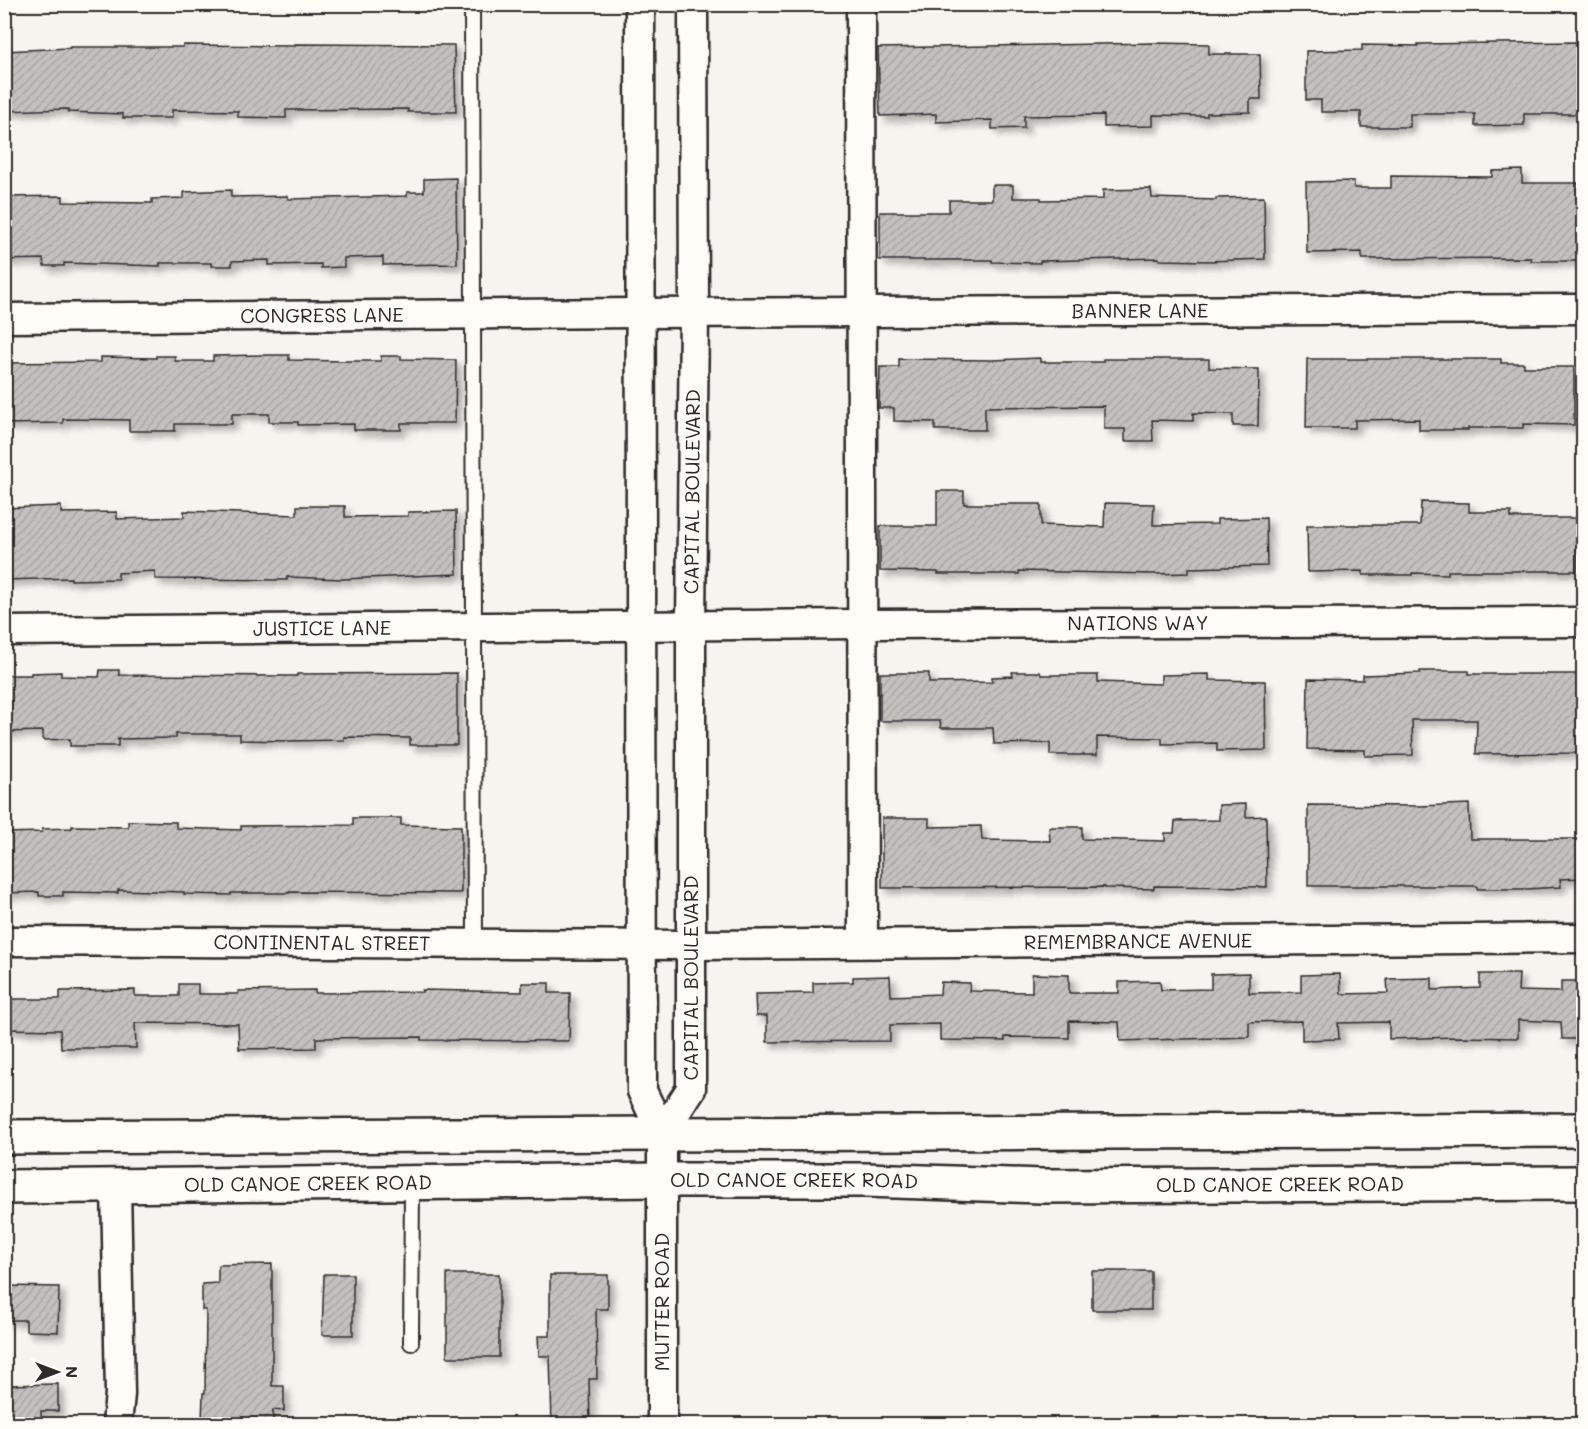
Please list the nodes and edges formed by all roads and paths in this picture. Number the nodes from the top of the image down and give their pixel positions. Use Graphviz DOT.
graph roads {
  1 [pos="472,4"];
  2 [pos="640,4"];
  3 [pos="693,4"];
  4 [pos="861,4"];
  5 [pos="1584,309"];
  6 [pos="863,312"];
  7 [pos="640,313"];
  8 [pos="694,313"];
  9 [pos="472,314"];
  10 [pos="4,318"];
  11 [pos="1584,622"];
  12 [pos="861,624"];
  13 [pos="691,626"];
  14 [pos="640,627"];
  15 [pos="475,628"];
  16 [pos="4,631"];
  17 [pos="1584,938"];
  18 [pos="4,941"];
  19 [pos="863,943"];
  20 [pos="475,944"];
  21 [pos="641,944"];
  22 [pos="692,945"];
  23 [pos="1584,1130"];
  24 [pos="662,1133"];
  25 [pos="4,1137"];
  26 [pos="662,1180"];
  27 [pos="412,1182"];
  28 [pos="1584,1183"];
  29 [pos="116,1186"];
  30 [pos="4,1187"];
  31 [pos="411,1343"];
  32 [pos="117,1425"];
  33 [pos="662,1425"];
  1 -- 9 [label="lane"];
  2 -- 7 [label="street"];
  3 -- 8 [label="street, CAPITAL BOULEVARD"];
  4 -- 6 [label="street"];
  5 -- 6 [label="street, BANNER LANE"];
  6 -- 8 [label="street, BANNER LANE"];
  6 -- 12 [label="street"];
  7 -- 8 [label="street, BANNER LANE"];
  7 -- 9 [label="street, CONGRESS LANE"];
  7 -- 14 [label="street"];
  8 -- 13 [label="street, CAPITAL BOULEVARD"];
  9 -- 10 [label="street, CONGRESS LANE"];
  9 -- 15 [label="lane"];
  11 -- 12 [label="street, NATIONS WAY"];
  12 -- 13 [label="street, NATIONS WAY"];
  12 -- 19 [label="street"];
  13 -- 14 [label="street, NATIONS WAY"];
  13 -- 22 [label="street, CAPITAL BOULEVARD"];
  14 -- 15 [label="street, JUSTICE LANE"];
  14 -- 21 [label="street"];
  15 -- 16 [label="street, JUSTICE LANE"];
  15 -- 20 [label="lane"];
  17 -- 19 [label="street, REMEMBRANCE AVENUE"];
  18 -- 20 [label="street, CONTINENTAL STREET"];
  19 -- 22 [label="street, REMEMBRANCE AVENUE"];
  20 -- 21 [label="street, CONTINENTAL STREET"];
  21 -- 22 [label="street, REMEMBRANCE AVENUE"];
  21 -- 24 [label="street"];
  22 -- 24 [label="street, CAPITAL BOULEVARD"];
  23 -- 24 [label="main road"];
  24 -- 25 [label="main road"];
  24 -- 26 [label="street, MUTTER ROAD"];
  26 -- 27 [label="main road, OLD CANOE CREEK ROAD"];
  26 -- 28 [label="main road, OLD CANOE CREEK ROAD"];
  26 -- 33 [label="street, MUTTER ROAD"];
  27 -- 29 [label="main road, OLD CANOE CREEK ROAD"];
  27 -- 31 [label="lane"];
  29 -- 30 [label="main road, OLD CANOE CREEK ROAD"];
  29 -- 32 [label="street"];
}
